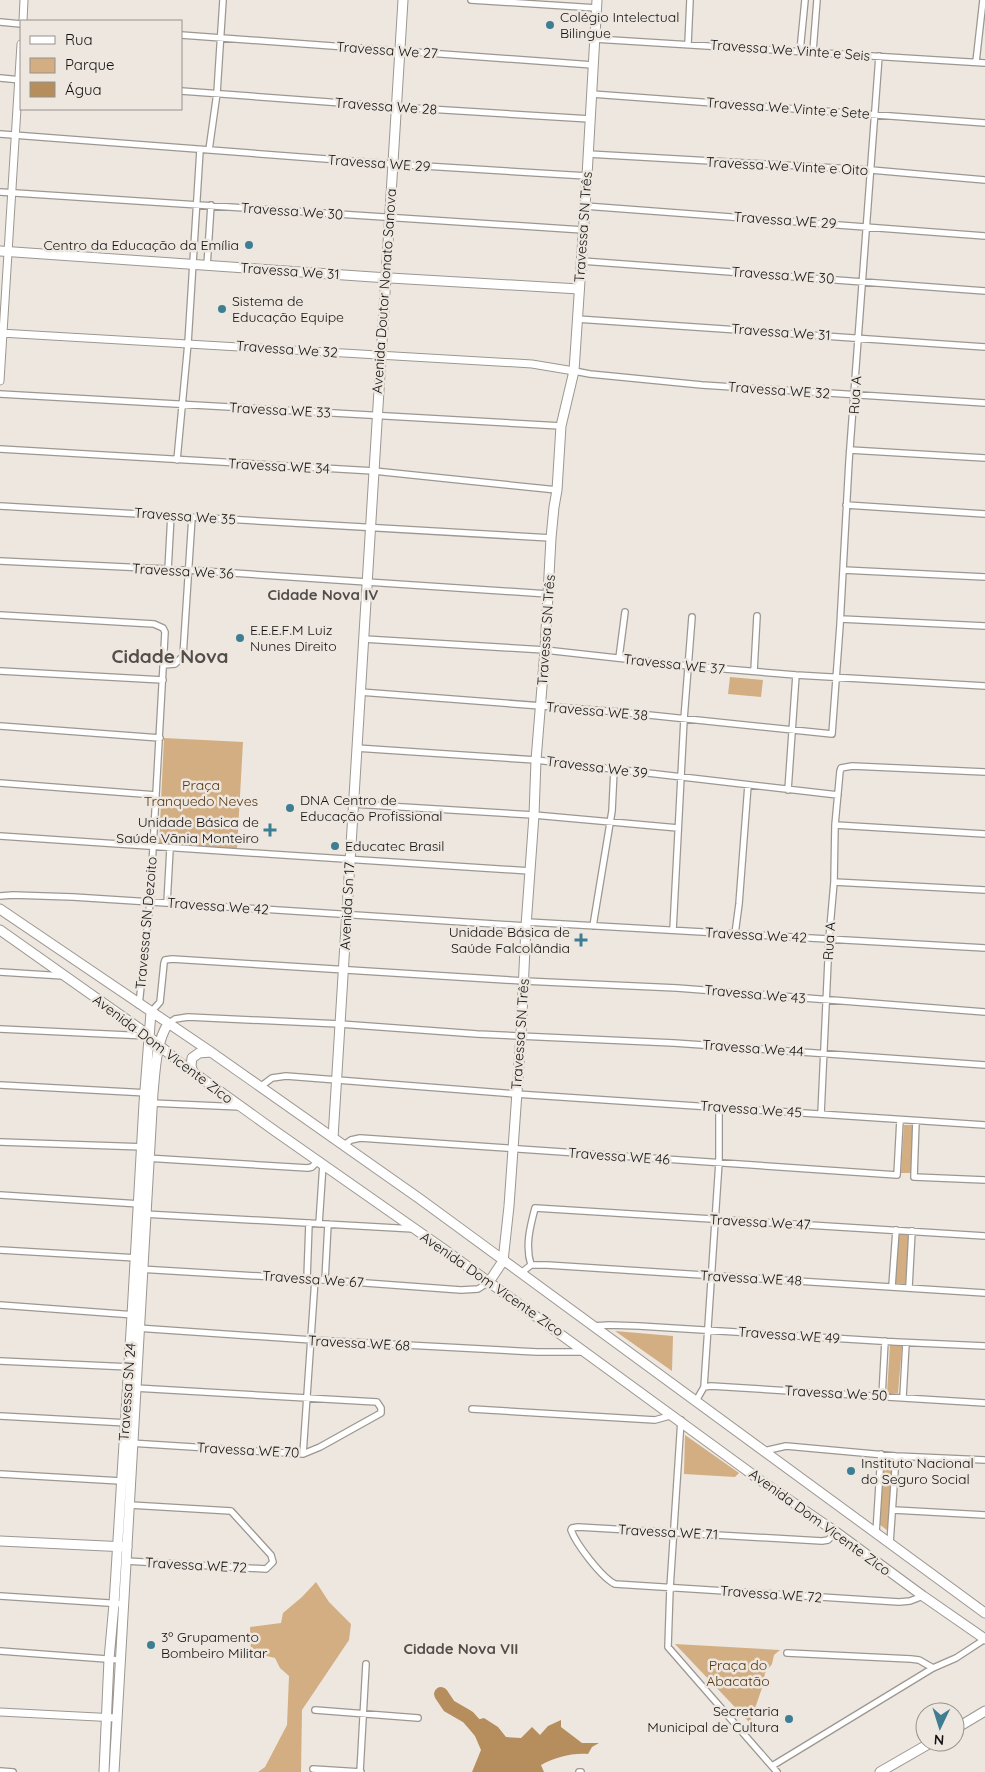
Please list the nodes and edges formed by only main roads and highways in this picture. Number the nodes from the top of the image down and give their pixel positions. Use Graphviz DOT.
graph roads {
  1 [pos="403,0"];
  2 [pos="597,4"];
  3 [pos="4,252"];
  4 [pos="386,277"];
  5 [pos="579,289"];
  6 [pos="366,582"];
  7 [pos="0,909"];
  8 [pos="0,930"];
  9 [pos="152,1012"];
  10 [pos="168,1024"];
  11 [pos="149,1036"];
  12 [pos="160,1045"];
  13 [pos="211,1052"];
  14 [pos="193,1072"];
  15 [pos="149,1093"];
  16 [pos="333,1138"];
  17 [pos="503,1261"];
  18 [pos="490,1280"];
  19 [pos="130,1423"];
  20 [pos="0,1541"];
  21 [pos="117,1546"];
  22 [pos="127,1547"];
  23 [pos="119,1604"];
  24 [pos="985,1612"];
  25 [pos="985,1639"];
  26 [pos="985,1711"];
  27 [pos="965,1723"];
  28 [pos="915,1752"];
  29 [pos="111,1772"];
  30 [pos="880,1772"];
  1 -- 4 [label="main road, Avenida Doutor Nonato Sanova"];
  2 -- 5 [label="main road, Travessa SN Três"];
  3 -- 4 [label="main road, Travessa We 31"];
  4 -- 5 [label="main road, Travessa We 31"];
  4 -- 6 [label="main road, Avenida Doutor Nonato Sanova"];
  5 -- 17 [label="main road, Travessa SN Três"];
  6 -- 16 [label="main road, Avenida Sn 17"];
  7 -- 9 [label="main road, Avenida Dom Vicente Zico"];
  8 -- 11 [label="main road, Avenida Dom Vicente Zico"];
  9 -- 10 [label="main road, Avenida Dom Vicente Zico"];
  9 -- 11 [label="main road, Travessa SN 24"];
  10 -- 12 [label="main road, Travessa SN 24"];
  10 -- 13 [label="main road, Avenida Dom Vicente Zico"];
  11 -- 12 [label="main road, Avenida Dom Vicente Zico"];
  11 -- 15 [label="main road, Travessa SN 24"];
  12 -- 14 [label="main road, Avenida Dom Vicente Zico"];
  12 -- 15 [label="main road, Travessa SN 24"];
  13 -- 14 [label="main road"];
  13 -- 16 [label="main road, Avenida Dom Vicente Zico"];
  14 -- 18 [label="main road, Avenida Dom Vicente Zico"];
  15 -- 19 [label="main road, Travessa SN 24"];
  16 -- 17 [label="main road, Avenida Dom Vicente Zico"];
  17 -- 18 [label="main road"];
  17 -- 24 [label="main road, Avenida Dom Vicente Zico"];
  18 -- 25 [label="main road, Avenida Dom Vicente Zico"];
  19 -- 21 [label="main road, Travessa SN 24"];
  19 -- 22 [label="main road, Travessa SN 24"];
  20 -- 21 [label="main road, Travessa WE 72"];
  21 -- 22 [label="main road, Travessa WE 72"];
  21 -- 23 [label="main road, Travessa SN 24"];
  22 -- 23 [label="main road, Travessa SN 24"];
  23 -- 29 [label="main road, Travessa SN 24"];
  23 -- 29 [label="main road, Travessa SN 24"];
  26 -- 27 [label="main road"];
  28 -- 30 [label="main road"];
}
